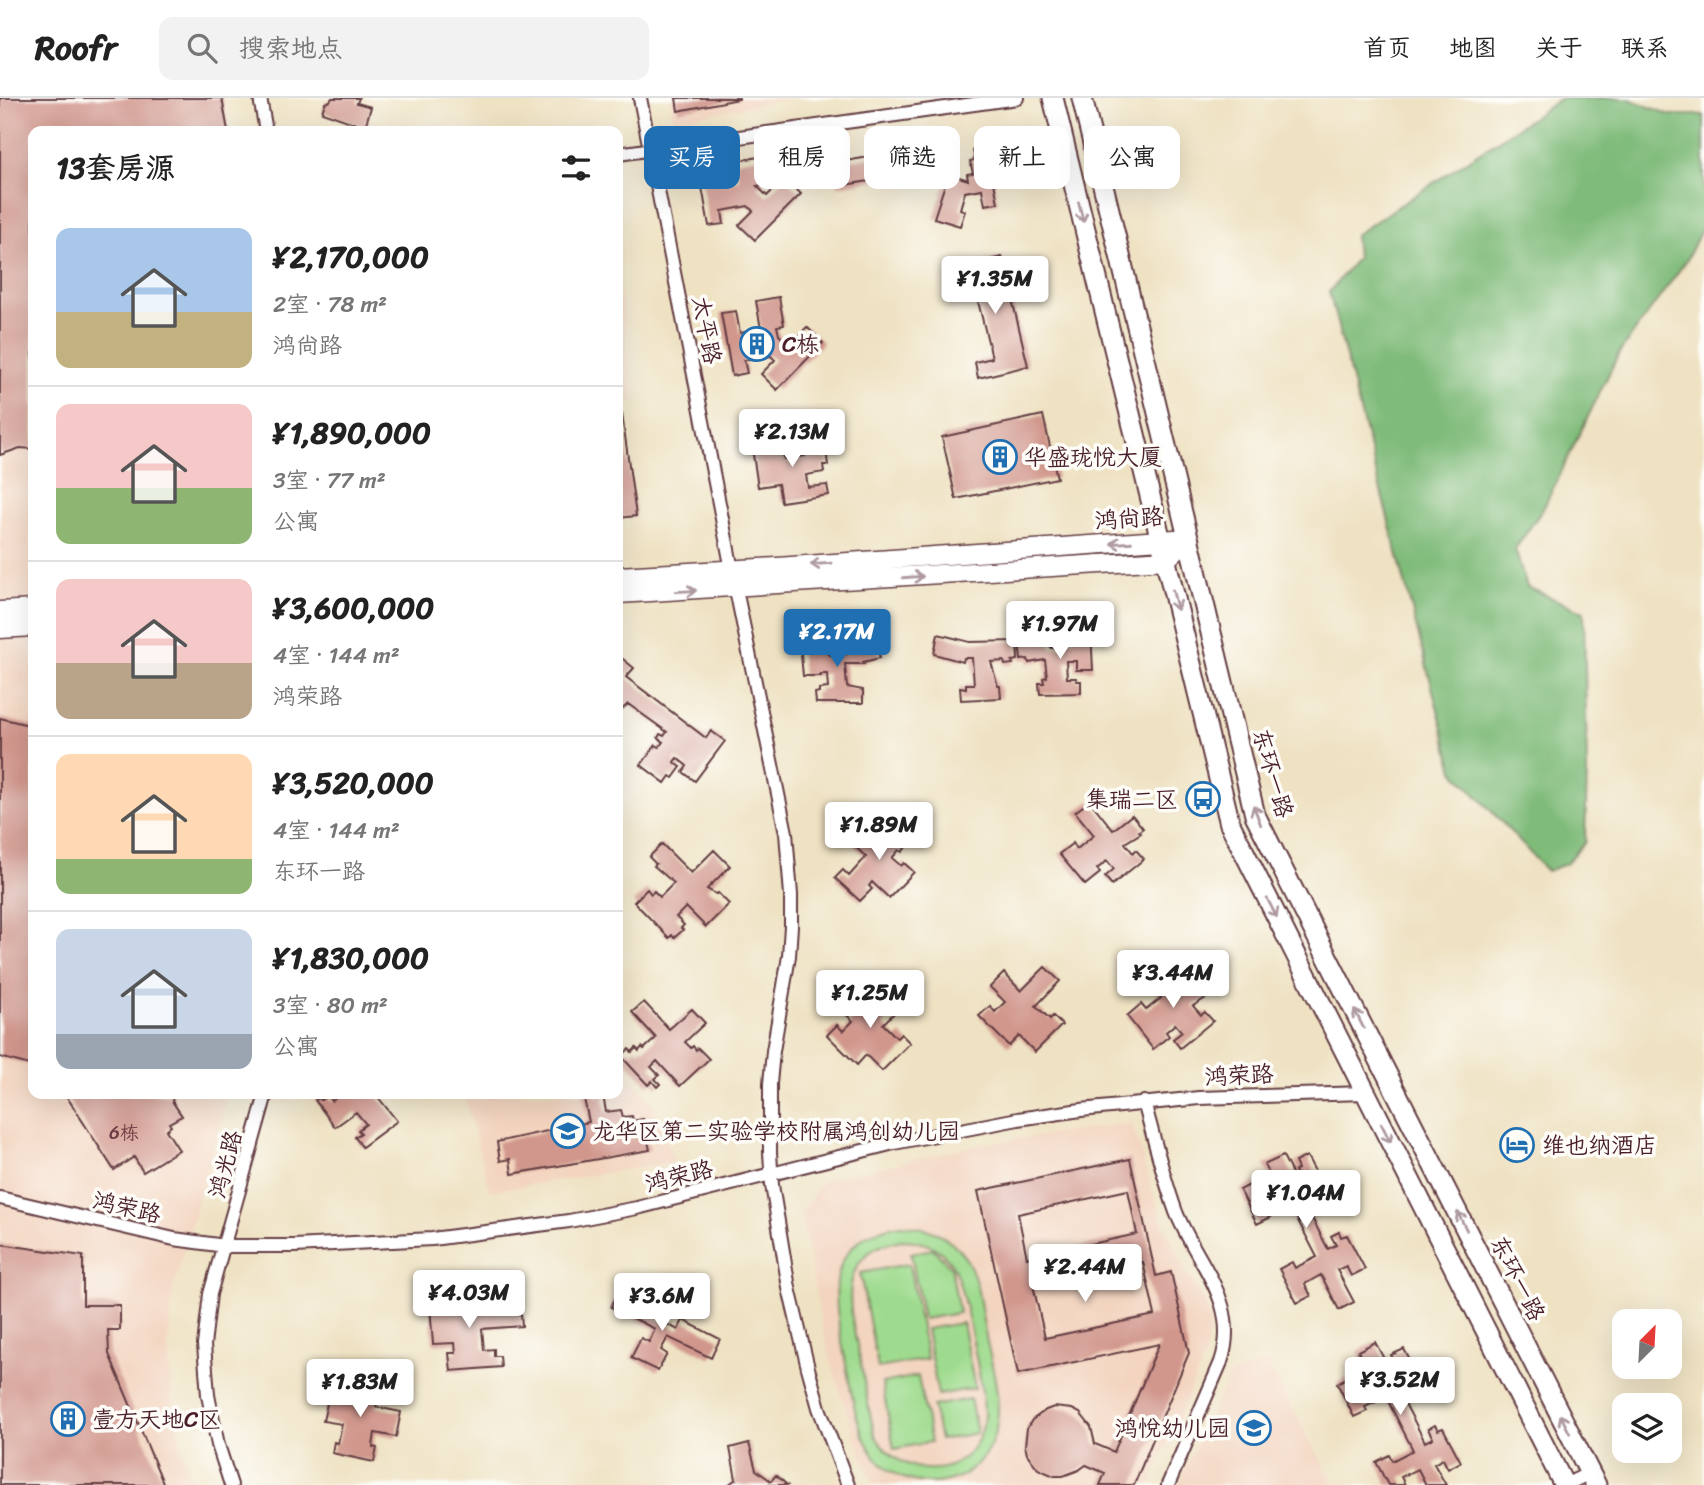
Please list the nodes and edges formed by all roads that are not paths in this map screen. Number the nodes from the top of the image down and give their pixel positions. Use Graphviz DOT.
graph roads {
  1 [pos="260,98"];
  2 [pos="640,98"];
  3 [pos="1017,98"];
  4 [pos="1053,98"];
  5 [pos="1082,98"];
  6 [pos="265,126"];
  7 [pos="646,126"];
  8 [pos="740,137"];
  9 [pos="644,150"];
  10 [pos="623,153"];
  11 [pos="659,189"];
  12 [pos="1189,538"];
  13 [pos="1161,540"];
  14 [pos="1166,560"];
  15 [pos="732,570"];
  16 [pos="623,576"];
  17 [pos="736,589"];
  18 [pos="623,594"];
  19 [pos="28,609"];
  20 [pos="0,611"];
  21 [pos="28,627"];
  22 [pos="0,629"];
  23 [pos="1366,1093"];
  24 [pos="265,1099"];
  25 [pos="1144,1102"];
  26 [pos="771,1174"];
  27 [pos="0,1198"];
  28 [pos="225,1246"];
  29 [pos="1593,1479"];
  30 [pos="231,1485"];
  31 [pos="848,1485"];
  32 [pos="1168,1485"];
  33 [pos="1564,1485"];
  1 -- 6 [label="street"];
  2 -- 7 [label="street, 太平路"];
  3 -- 8 [label="street"];
  4 -- 13 [label="main road, one-way"];
  5 -- 12 [label="main road, 东环一路"];
  9 -- 10 [label="street"];
  11 -- 15 [label="street, 太平路"];
  12 -- 13 [label="street, 鸿尚路"];
  12 -- 14 [label="street, 鸿尚路"];
  29 -- 12 [label="main road, 东环一路, one-way"];
  13 -- 14 [label="main road"];
  13 -- 15 [label="street, 鸿尚路, one-way"];
  17 -- 14 [label="street, 鸿尚路, one-way"];
  14 -- 23 [label="main road, one-way"];
  15 -- 16 [label="street, 鸿尚路"];
  15 -- 17 [label="street, 太平路"];
  18 -- 17 [label="street, 鸿尚路, one-way"];
  17 -- 26 [label="street, 太平路"];
  19 -- 20 [label="street"];
  21 -- 22 [label="street"];
  23 -- 25 [label="street, 鸿荣路"];
  23 -- 33 [label="main road, one-way"];
  24 -- 28 [label="street, 鸿光路"];
  25 -- 26 [label="street, 鸿荣路"];
  25 -- 32 [label="street"];
  26 -- 28 [label="street, 鸿荣路"];
  26 -- 31 [label="street, 太平路"];
  27 -- 28 [label="street, 鸿荣路"];
  28 -- 30 [label="street, 鸿光路"];
  29 -- 33 [label="street"];
}
